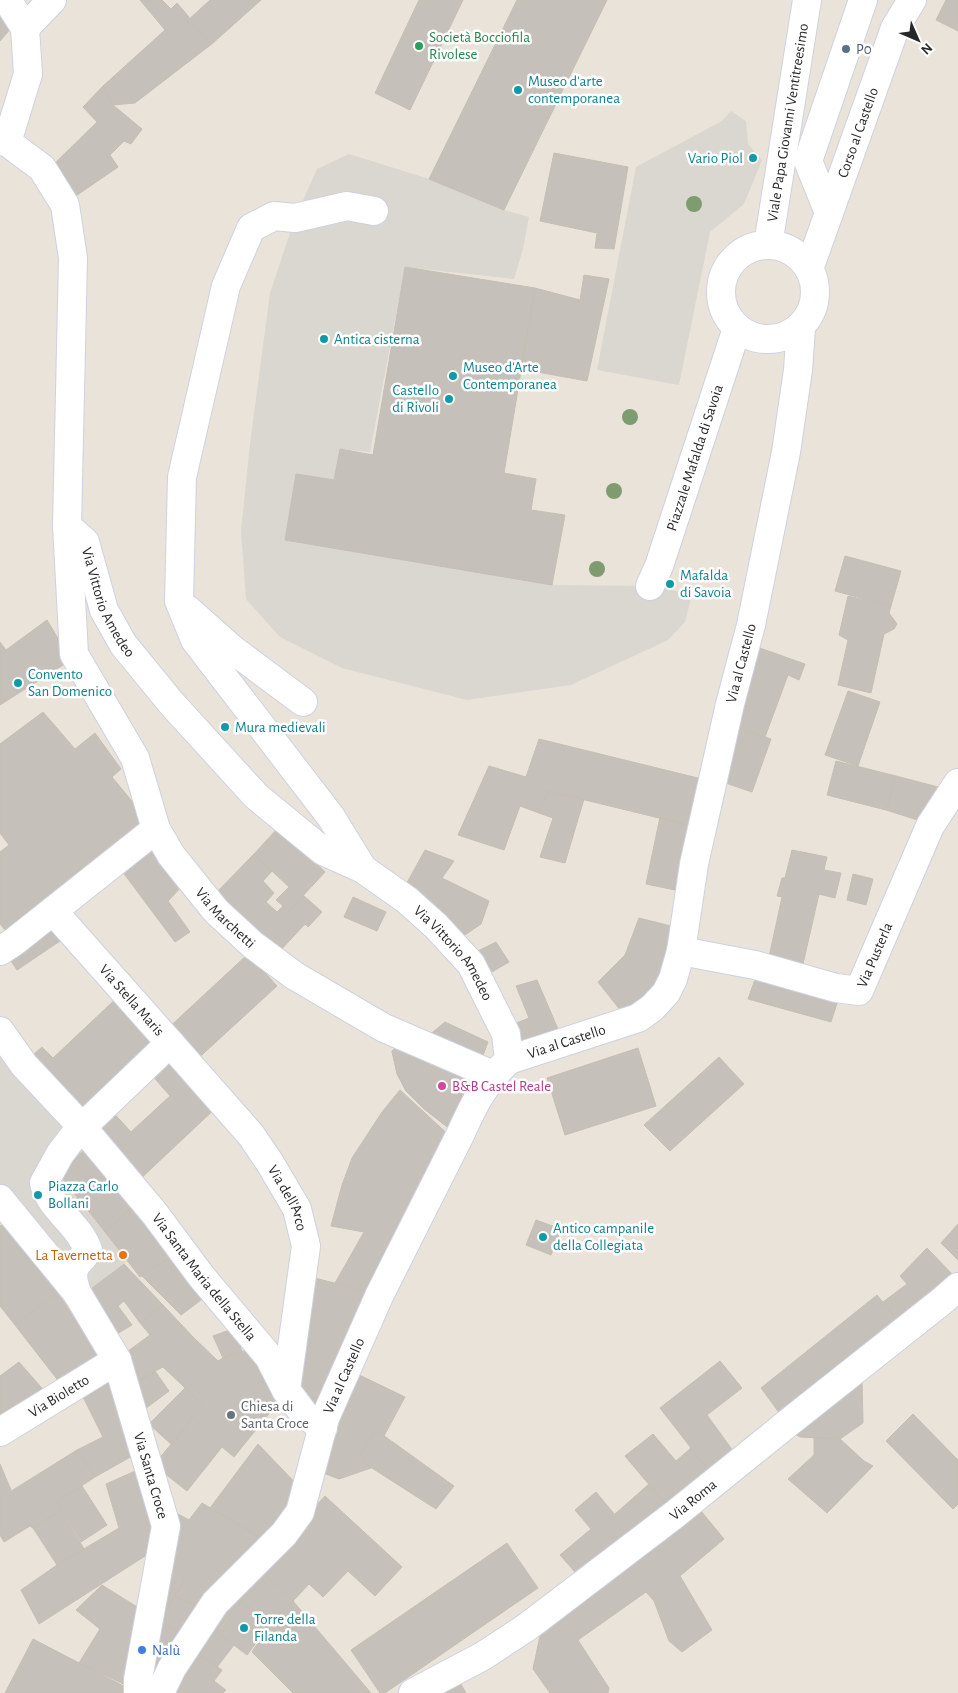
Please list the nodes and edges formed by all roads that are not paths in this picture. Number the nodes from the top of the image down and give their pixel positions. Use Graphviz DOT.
graph roads {
  1 [pos="52,0"];
  2 [pos="807,0"];
  3 [pos="863,0"];
  4 [pos="912,0"];
  5 [pos="15,9"];
  6 [pos="3,141"];
  7 [pos="374,211"];
  8 [pos="829,213"];
  9 [pos="768,244"];
  10 [pos="809,269"];
  11 [pos="801,327"];
  12 [pos="737,328"];
  13 [pos="68,526"];
  14 [pos="650,586"];
  15 [pos="179,600"];
  16 [pos="303,702"];
  17 [pos="958,783"];
  18 [pos="156,829"];
  19 [pos="363,869"];
  20 [pos="53,911"];
  21 [pos="0,950"];
  22 [pos="681,951"];
  23 [pos="0,1031"];
  24 [pos="170,1043"];
  25 [pos="501,1068"];
  26 [pos="82,1127"];
  27 [pos="0,1199"];
  28 [pos="958,1287"];
  29 [pos="78,1296"];
  30 [pos="118,1360"];
  31 [pos="286,1390"];
  32 [pos="323,1428"];
  33 [pos="0,1432"];
  34 [pos="138,1693"];
  35 [pos="160,1693"];
  36 [pos="413,1693"];
  1 -- 5 [label="street"];
  2 -- 9 [label="street, Viale Papa Giovanni Ventitreesimo"];
  3 -- 8 [label="street"];
  4 -- 8 [label="street, Corso al Castello"];
  5 -- 6 [label="street"];
  6 -- 13 [label="street"];
  7 -- 15 [label="street, Via Vittorio Amedeo"];
  8 -- 10 [label="street, Corso al Castello"];
  9 -- 10 [label="street"];
  9 -- 12 [label="street"];
  10 -- 11 [label="street"];
  11 -- 12 [label="street"];
  11 -- 22 [label="street, Via al Castello"];
  12 -- 14 [label="street, Piazzale Mafalda di Savoia"];
  13 -- 18 [label="street, Via Marchetti"];
  13 -- 19 [label="street, Via Vittorio Amedeo"];
  15 -- 16 [label="street"];
  15 -- 19 [label="street, Via Vittorio Amedeo"];
  17 -- 22 [label="street, Via Pusterla"];
  18 -- 20 [label="street"];
  18 -- 25 [label="street, Via Marchetti"];
  19 -- 25 [label="street, Via Vittorio Amedeo"];
  20 -- 21 [label="street"];
  20 -- 24 [label="street, Via Stella Maris"];
  22 -- 25 [label="street, Via al Castello"];
  23 -- 26 [label="street, Via Santa Maria della Stella"];
  24 -- 26 [label="street, Via Stella Maris"];
  24 -- 31 [label="street, Via dell'Arco"];
  25 -- 32 [label="street, Via al Castello"];
  26 -- 29 [label="street"];
  26 -- 31 [label="street, Via Santa Maria della Stella"];
  27 -- 29 [label="street"];
  28 -- 36 [label="street, Via Roma"];
  29 -- 30 [label="street, Via Santa Croce"];
  30 -- 33 [label="street, Via Bioletto"];
  30 -- 34 [label="street, Via Santa Croce"];
  31 -- 32 [label="street, Via Santa Maria della Stella"];
  32 -- 35 [label="street, Via al Castello"];
}
